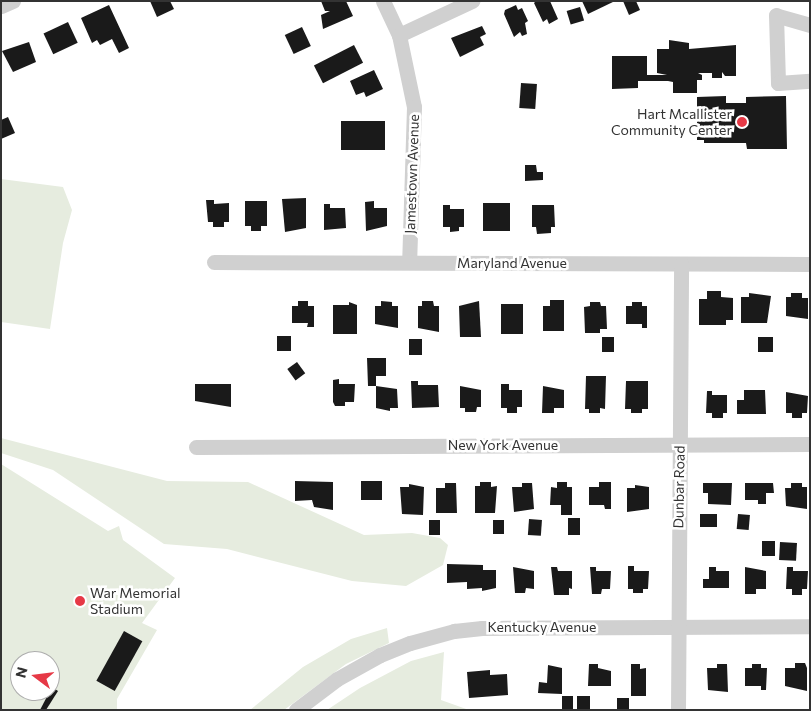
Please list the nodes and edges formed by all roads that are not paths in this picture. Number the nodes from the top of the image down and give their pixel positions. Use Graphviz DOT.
graph roads {
  1 [pos="13,1"];
  2 [pos="383,1"];
  3 [pos="472,1"];
  4 [pos="1,6"];
  5 [pos="810,24"];
  6 [pos="399,35"];
  7 [pos="810,81"];
  8 [pos="214,262"];
  9 [pos="409,262"];
  10 [pos="681,264"];
  11 [pos="810,264"];
  12 [pos="680,444"];
  13 [pos="810,444"];
  14 [pos="196,448"];
  15 [pos="677,626"];
  16 [pos="810,626"];
  17 [pos="296,710"];
  18 [pos="678,710"];
  1 -- 4 [label="street"];
  2 -- 6 [label="street, Jamestown Avenue"];
  3 -- 6 [label="street"];
  5 -- 7 [label="street"];
  6 -- 9 [label="street, Jamestown Avenue"];
  8 -- 9 [label="street, Maryland Avenue"];
  9 -- 10 [label="street, Maryland Avenue"];
  10 -- 11 [label="street, Maryland Avenue"];
  10 -- 12 [label="street, Dunbar Road"];
  12 -- 13 [label="street, New York Avenue"];
  12 -- 14 [label="street, New York Avenue"];
  12 -- 15 [label="street, Dunbar Road"];
  15 -- 16 [label="street, Kentucky Avenue"];
  15 -- 17 [label="street, Kentucky Avenue"];
  15 -- 18 [label="street, Dunbar Road"];
}
